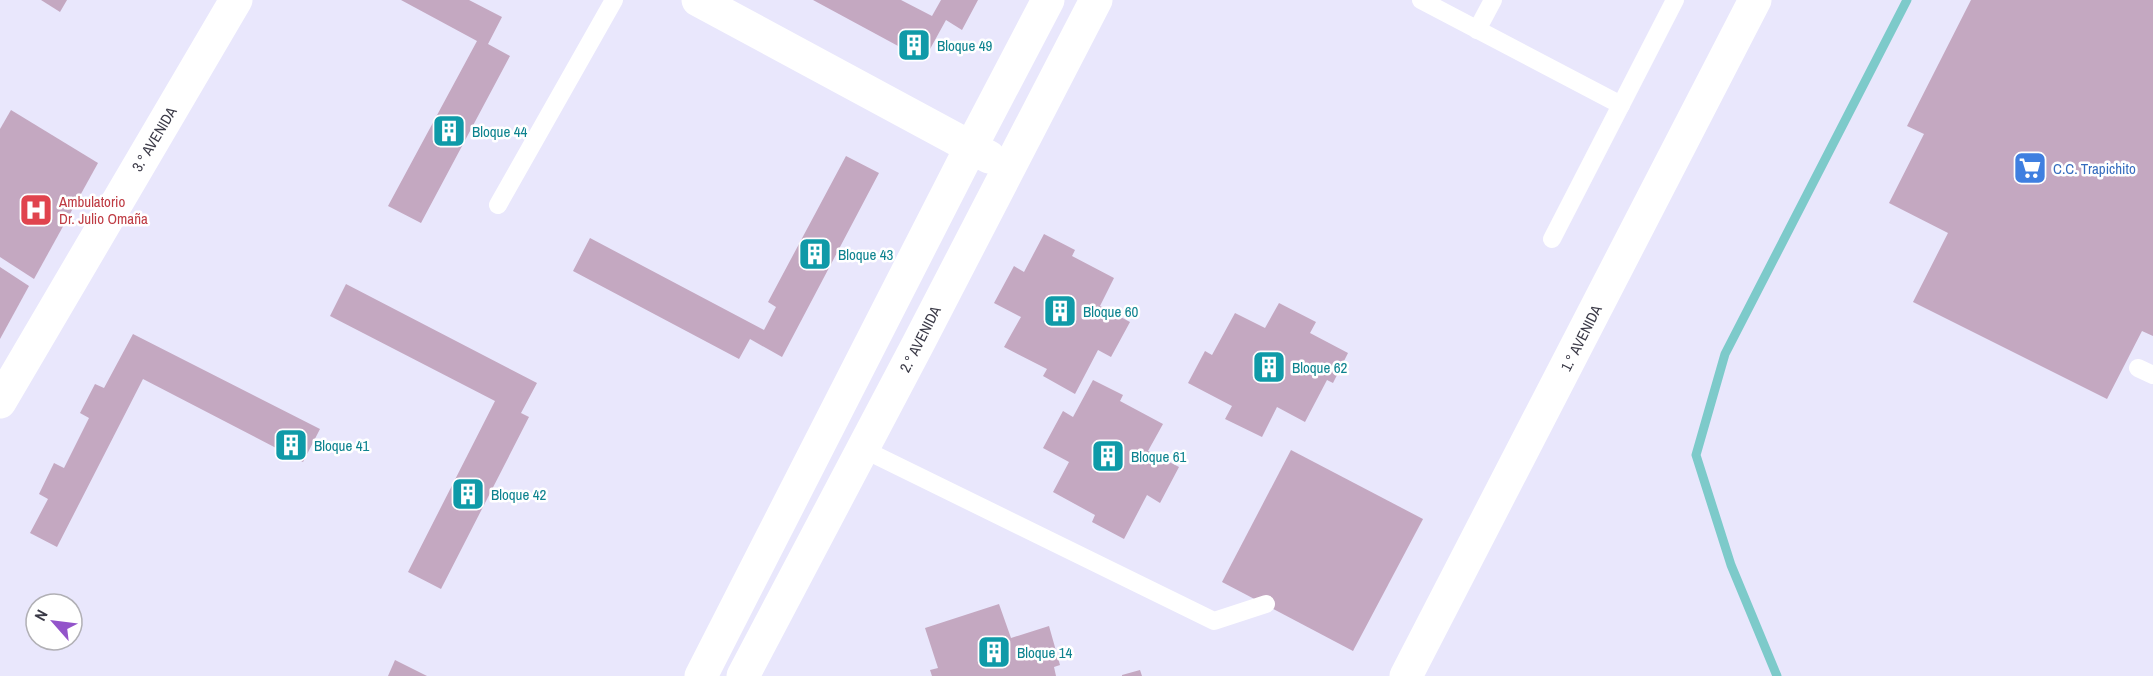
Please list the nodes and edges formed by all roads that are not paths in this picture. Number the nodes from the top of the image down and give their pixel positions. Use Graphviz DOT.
graph roads {
  1 [pos="236,0"];
  2 [pos="614,0"];
  3 [pos="698,0"];
  4 [pos="1048,0"];
  5 [pos="1096,0"];
  6 [pos="1421,0"];
  7 [pos="1492,0"];
  8 [pos="1675,0"];
  9 [pos="1755,0"];
  10 [pos="1477,30"];
  11 [pos="1621,105"];
  12 [pos="971,147"];
  13 [pos="1008,167"];
  14 [pos="498,205"];
  15 [pos="1552,239"];
  16 [pos="0,402"];
  17 [pos="863,448"];
  18 [pos="1266,604"];
  19 [pos="701,676"];
  20 [pos="743,676"];
  21 [pos="1406,676"];
  1 -- 16 [label="street, 3.° AVENIDA"];
  2 -- 14 [label="lane"];
  3 -- 12 [label="street"];
  4 -- 12 [label="street"];
  5 -- 13 [label="street, 2.° AVENIDA"];
  6 -- 10 [label="lane"];
  7 -- 10 [label="lane"];
  8 -- 11 [label="lane"];
  9 -- 21 [label="street, 1.° AVENIDA"];
  10 -- 11 [label="lane"];
  11 -- 15 [label="lane"];
  12 -- 13 [label="street"];
  12 -- 19 [label="street"];
  13 -- 17 [label="street, 2.° AVENIDA"];
  17 -- 18 [label="lane"];
  17 -- 20 [label="street, 2.° AVENIDA"];
}
